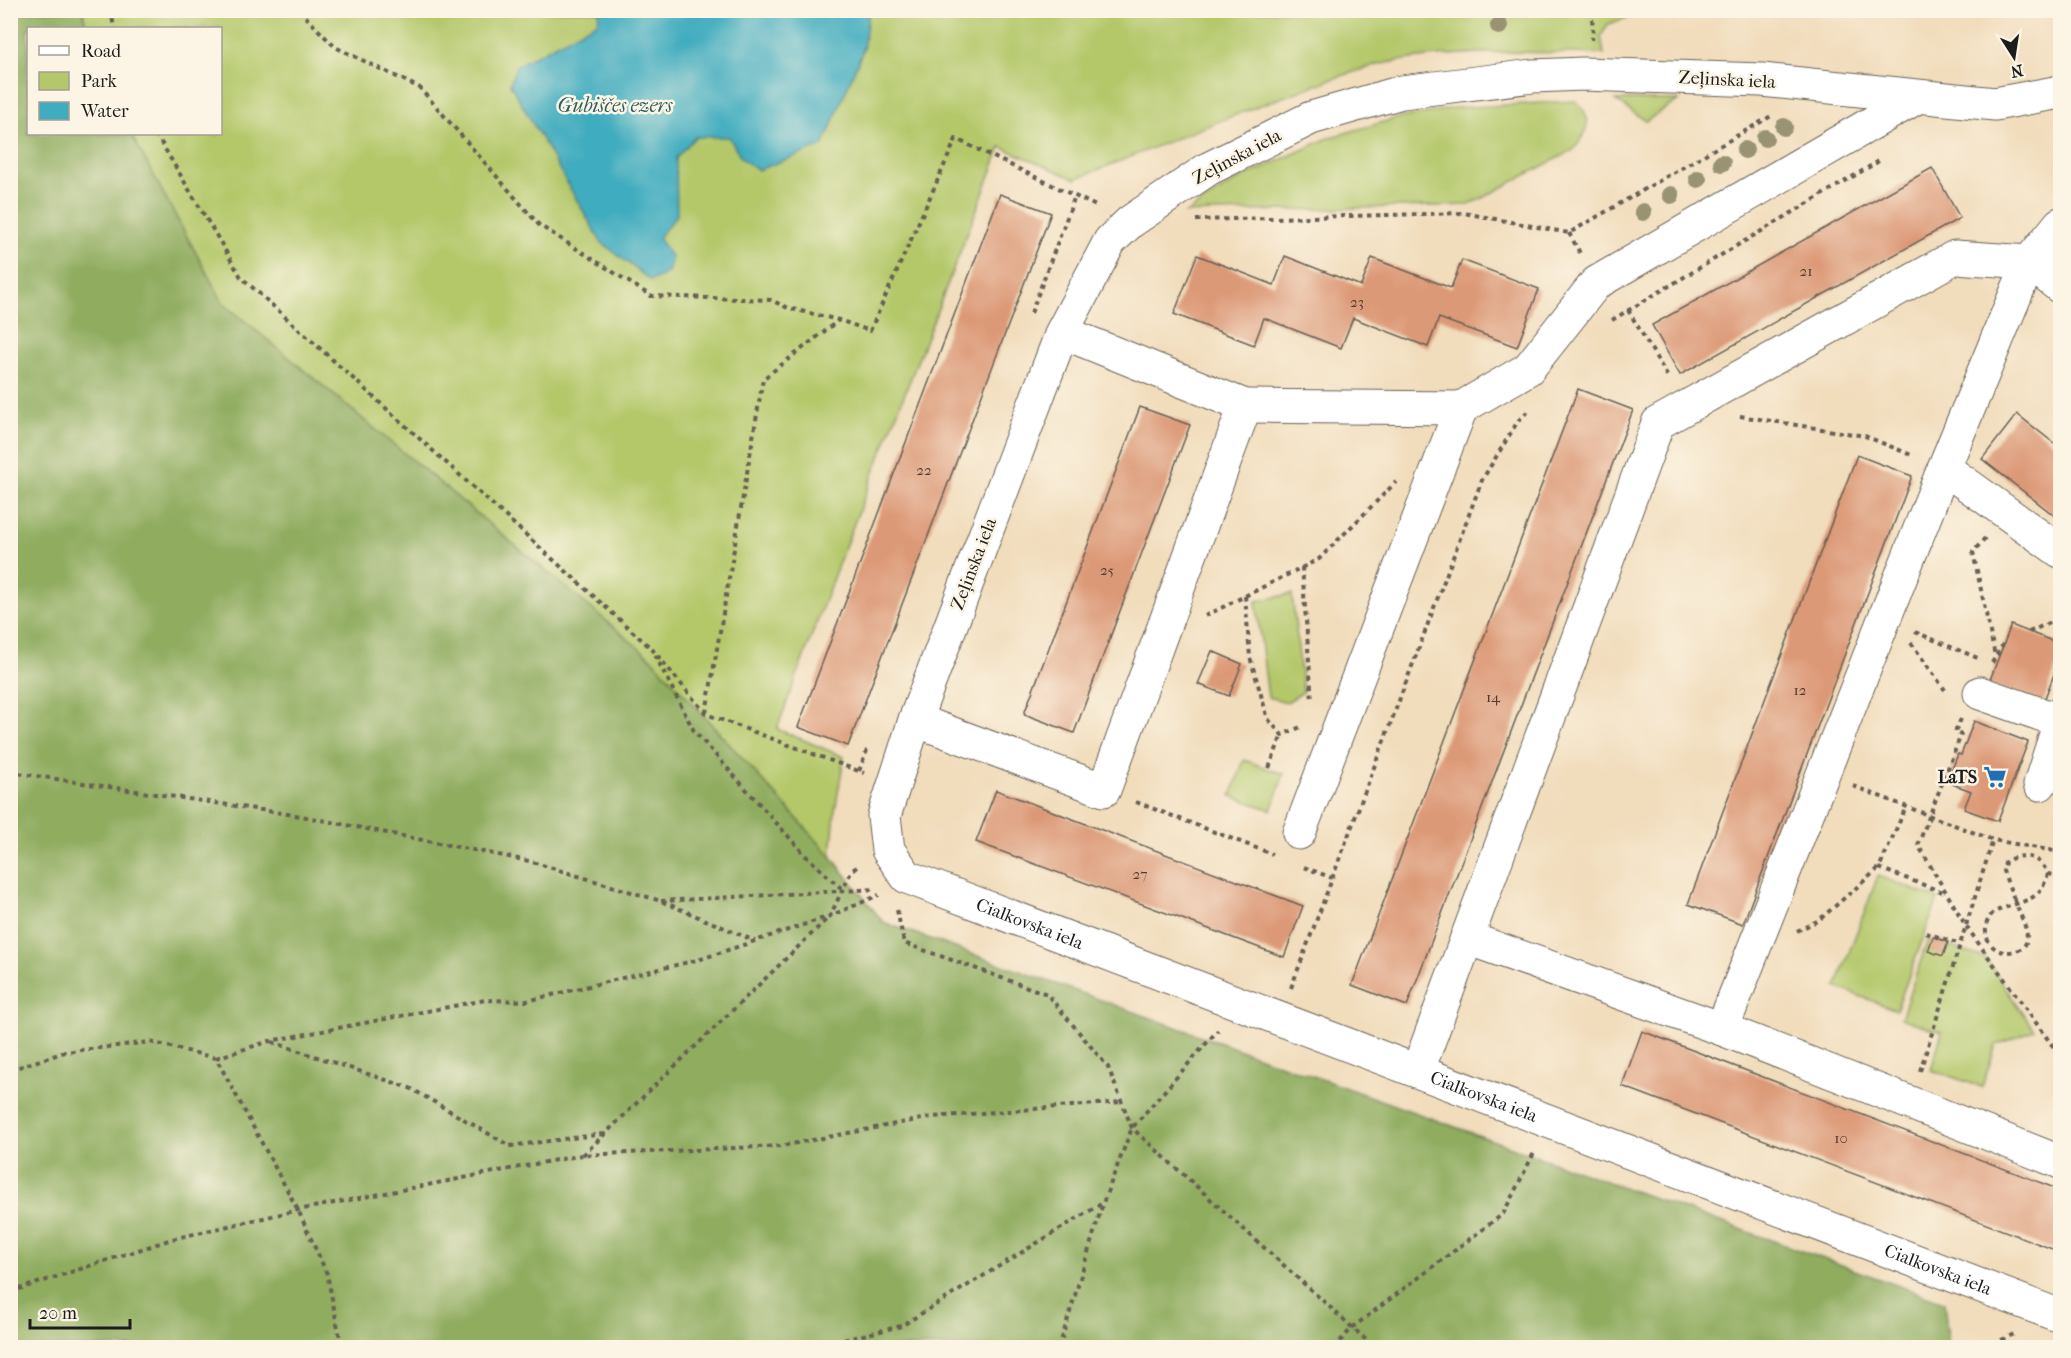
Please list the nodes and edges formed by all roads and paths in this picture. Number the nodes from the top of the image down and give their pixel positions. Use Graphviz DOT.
graph roads {
  1 [pos="111,10"];
  2 [pos="299,10"];
  3 [pos="114,27"];
  4 [pos="2061,92"];
  5 [pos="1917,97"];
  6 [pos="1774,114"];
  7 [pos="157,135"];
  8 [pos="1884,159"];
  9 [pos="1190,220"];
  10 [pos="1130,222"];
  11 [pos="2061,224"];
  12 [pos="1569,233"];
  13 [pos="1584,260"];
  14 [pos="2028,262"];
  15 [pos="2061,287"];
  16 [pos="1628,310"];
  17 [pos="839,320"];
  18 [pos="1606,327"];
  19 [pos="1062,332"];
  20 [pos="1534,404"];
  21 [pos="1245,406"];
  22 [pos="1461,408"];
  23 [pos="1686,408"];
  24 [pos="1737,416"];
  25 [pos="1944,468"];
  26 [pos="1436,473"];
  27 [pos="2007,513"];
  28 [pos="2061,551"];
  29 [pos="1302,567"];
  30 [pos="1245,596"];
  31 [pos="1893,618"];
  32 [pos="2061,618"];
  33 [pos="2029,632"];
  34 [pos="1159,639"];
  35 [pos="2003,644"];
  36 [pos="652,649"];
  37 [pos="1995,657"];
  38 [pos="1974,684"];
  39 [pos="706,714"];
  40 [pos="915,720"];
  41 [pos="2061,722"];
  42 [pos="1325,727"];
  43 [pos="1282,735"];
  44 [pos="1269,768"];
  45 [pos="10,772"];
  46 [pos="1823,774"];
  47 [pos="894,784"];
  48 [pos="2040,784"];
  49 [pos="1104,790"];
  50 [pos="1906,807"];
  51 [pos="1929,816"];
  52 [pos="1993,840"];
  53 [pos="1288,845"];
  54 [pos="888,850"];
  55 [pos="2061,852"];
  56 [pos="1299,865"];
  57 [pos="1879,868"];
  58 [pos="2048,874"];
  59 [pos="2061,876"];
  60 [pos="1332,878"];
  61 [pos="900,883"];
  62 [pos="842,890"];
  63 [pos="1946,893"];
  64 [pos="661,902"];
  65 [pos="830,916"];
  66 [pos="1966,926"];
  67 [pos="1926,933"];
  68 [pos="1467,938"];
  69 [pos="755,941"];
  70 [pos="1960,944"];
  71 [pos="1751,956"];
  72 [pos="1240,1005"];
  73 [pos="1279,1019"];
  74 [pos="1722,1029"];
  75 [pos="270,1041"];
  76 [pos="2061,1056"];
  77 [pos="216,1058"];
  78 [pos="10,1070"];
  79 [pos="1418,1070"];
  80 [pos="1122,1102"];
  81 [pos="1910,1103"];
  82 [pos="1550,1121"];
  83 [pos="1132,1128"];
  84 [pos="604,1134"];
  85 [pos="582,1155"];
  86 [pos="2061,1162"];
  87 [pos="1102,1203"];
  88 [pos="298,1209"];
  89 [pos="10,1292"];
  90 [pos="2061,1316"];
  91 [pos="1353,1327"];
  92 [pos="342,1347"];
  93 [pos="809,1347"];
  94 [pos="1059,1347"];
  95 [pos="1334,1347"];
  96 [pos="1375,1347"];
  1 -- 3 [label="path"];
  2 -- 17 [label="path"];
  4 -- 5 [label="street, Zeļinska iela"];
  5 -- 10 [label="street, Zeļinska iela"];
  5 -- 22 [label="street"];
  6 -- 12 [label="path"];
  7 -- 36 [label="path"];
  8 -- 16 [label="path"];
  9 -- 12 [label="path"];
  10 -- 17 [label="path"];
  10 -- 19 [label="street, Zeļinska iela"];
  11 -- 14 [label="street"];
  12 -- 13 [label="path"];
  14 -- 15 [label="street"];
  14 -- 23 [label="street"];
  14 -- 25 [label="street"];
  16 -- 18 [label="path"];
  16 -- 23 [label="path"];
  17 -- 39 [label="path"];
  19 -- 21 [label="street"];
  19 -- 40 [label="street, Zeļinska iela"];
  20 -- 60 [label="path"];
  21 -- 22 [label="street"];
  21 -- 34 [label="street"];
  22 -- 26 [label="street"];
  23 -- 68 [label="street"];
  24 -- 25 [label="path"];
  25 -- 27 [label="street"];
  25 -- 31 [label="street"];
  26 -- 29 [label="path"];
  26 -- 42 [label="street"];
  27 -- 28 [label="street"];
  27 -- 37 [label="path"];
  29 -- 30 [label="path"];
  29 -- 42 [label="path"];
  30 -- 34 [label="path"];
  30 -- 43 [label="path"];
  31 -- 38 [label="path"];
  31 -- 38 [label="path"];
  31 -- 46 [label="street"];
  32 -- 33 [label="path"];
  34 -- 49 [label="street"];
  35 -- 37 [label="path"];
  36 -- 39 [label="path"];
  36 -- 62 [label="path"];
  37 -- 38 [label="path"];
  38 -- 41 [label="street"];
  38 -- 51 [label="path"];
  39 -- 47 [label="path"];
  40 -- 47 [label="street, Zeļinska iela"];
  40 -- 49 [label="street"];
  41 -- 48 [label="street"];
  42 -- 43 [label="path"];
  42 -- 53 [label="street"];
  43 -- 44 [label="path"];
  45 -- 64 [label="path"];
  46 -- 50 [label="path"];
  46 -- 71 [label="street"];
  47 -- 54 [label="street, Zeļinska iela"];
  49 -- 53 [label="path"];
  50 -- 51 [label="path"];
  50 -- 57 [label="path"];
  51 -- 52 [label="path"];
  51 -- 63 [label="path"];
  52 -- 55 [label="path"];
  52 -- 66 [label="path"];
  54 -- 61 [label="street, Zeļinska iela"];
  54 -- 62 [label="path"];
  56 -- 60 [label="path"];
  57 -- 63 [label="path"];
  57 -- 71 [label="path"];
  58 -- 58 [label="path, bridge"];
  58 -- 59 [label="path"];
  60 -- 73 [label="path"];
  61 -- 62 [label="path"];
  61 -- 65 [label="path"];
  61 -- 72 [label="street, Cialkovska iela"];
  61 -- 80 [label="path"];
  62 -- 64 [label="path"];
  62 -- 65 [label="path"];
  63 -- 66 [label="path"];
  64 -- 69 [label="path"];
  65 -- 69 [label="path"];
  65 -- 84 [label="path"];
  66 -- 70 [label="path"];
  66 -- 76 [label="path"];
  67 -- 70 [label="path"];
  68 -- 74 [label="street"];
  68 -- 79 [label="street"];
  69 -- 75 [label="path"];
  70 -- 81 [label="path"];
  71 -- 74 [label="street"];
  72 -- 73 [label="street, Cialkovska iela"];
  72 -- 83 [label="path"];
  73 -- 79 [label="street, Cialkovska iela"];
  74 -- 81 [label="street"];
  75 -- 77 [label="path"];
  75 -- 84 [label="path"];
  77 -- 78 [label="path"];
  77 -- 88 [label="path"];
  79 -- 82 [label="street, Cialkovska iela"];
  80 -- 83 [label="path"];
  80 -- 85 [label="path"];
  81 -- 86 [label="street"];
  82 -- 90 [label="street, Cialkovska iela"];
  82 -- 91 [label="path"];
  83 -- 87 [label="path"];
  83 -- 91 [label="path"];
  84 -- 85 [label="path"];
  85 -- 88 [label="path"];
  87 -- 93 [label="path"];
  87 -- 94 [label="path"];
  88 -- 89 [label="path"];
  88 -- 92 [label="path"];
  91 -- 95 [label="path"];
  91 -- 96 [label="path"];
}
